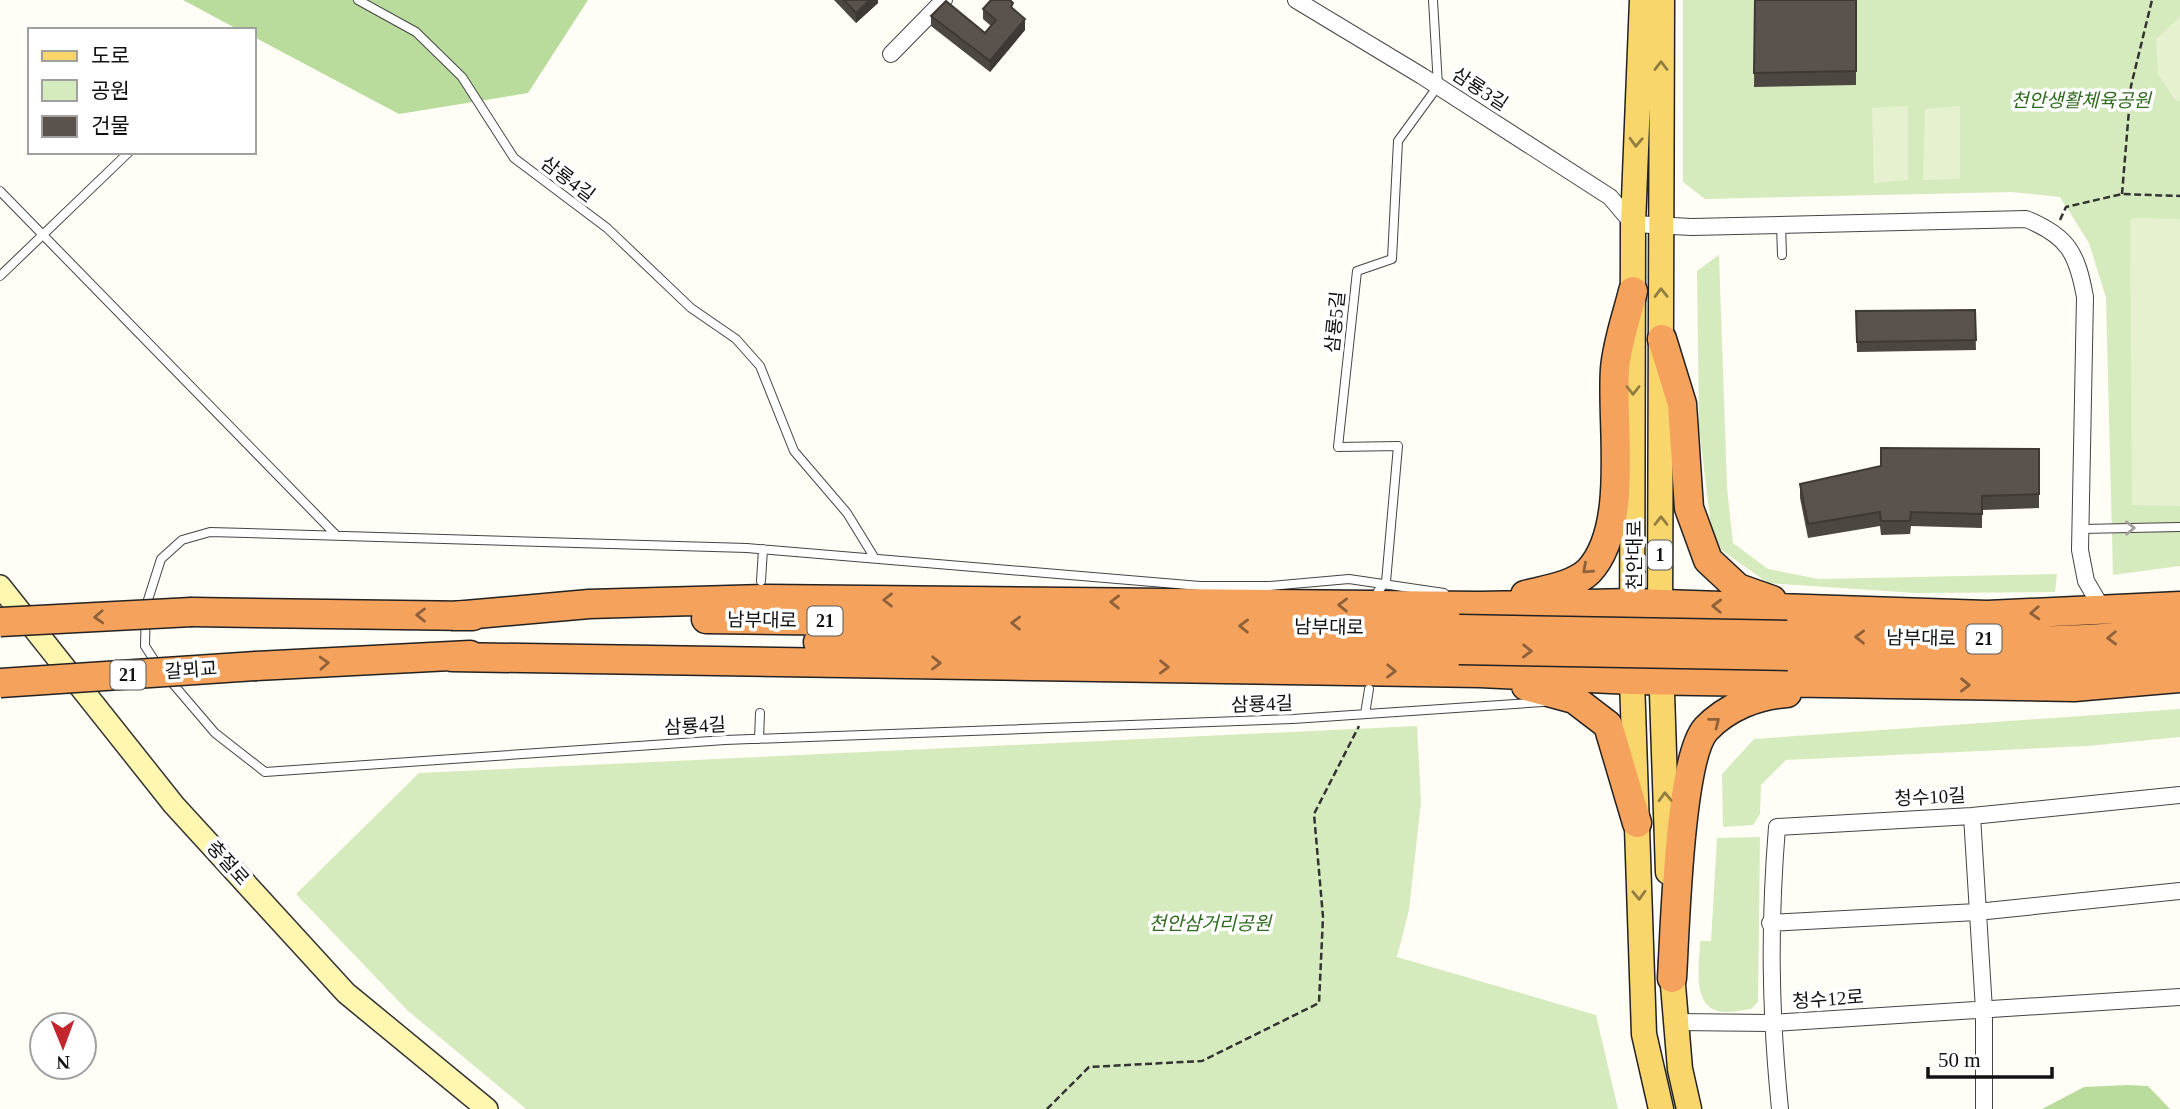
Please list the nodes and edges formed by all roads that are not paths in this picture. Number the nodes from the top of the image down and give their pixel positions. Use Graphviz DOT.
graph roads {
  1 [pos="358,0"];
  2 [pos="944,0"];
  3 [pos="1296,0"];
  4 [pos="1433,0"];
  5 [pos="1642,0"];
  6 [pos="1662,0"];
  7 [pos="891,54"];
  8 [pos="1438,86"];
  9 [pos="127,154"];
  10 [pos="0,191"];
  11 [pos="1633,224"];
  12 [pos="1660,225"];
  13 [pos="1781,225"];
  14 [pos="44,236"];
  15 [pos="1782,255"];
  16 [pos="0,276"];
  17 [pos="1633,291"];
  18 [pos="1662,339"];
  19 [pos="2180,527"];
  20 [pos="2081,529"];
  21 [pos="336,535"];
  22 [pos="763,549"];
  23 [pos="874,557"];
  24 [pos="761,581"];
  25 [pos="1386,582"];
  26 [pos="0,586"];
  27 [pos="1378,591"];
  28 [pos="1647,604"];
  29 [pos="1480,606"];
  30 [pos="2180,606"];
  31 [pos="2103,610"];
  32 [pos="1869,613"];
  33 [pos="454,616"];
  34 [pos="0,622"];
  35 [pos="2180,630"];
  36 [pos="1787,634"];
  37 [pos="1459,639"];
  38 [pos="2180,652"];
  39 [pos="452,657"];
  40 [pos="256,666"];
  41 [pos="1480,673"];
  42 [pos="2180,678"];
  43 [pos="1632,680"];
  44 [pos="1661,680"];
  45 [pos="1774,682"];
  46 [pos="0,683"];
  47 [pos="1916,684"];
  48 [pos="1368,689"];
  49 [pos="1574,699"];
  50 [pos="760,713"];
  51 [pos="1365,714"];
  52 [pos="759,739"];
  53 [pos="2180,795"];
  54 [pos="1972,816"];
  55 [pos="1637,823"];
  56 [pos="2180,891"];
  57 [pos="1977,912"];
  58 [pos="1770,923"];
  59 [pos="1672,978"];
  60 [pos="2180,998"];
  61 [pos="1984,1010"];
  62 [pos="1675,1022"];
  63 [pos="1772,1023"];
  64 [pos="487,1109"];
  65 [pos="1661,1109"];
  66 [pos="1689,1109"];
  67 [pos="1780,1109"];
  68 [pos="1984,1109"];
  1 -- 23 [label="lane, 삼룡4길"];
  2 -- 7 [label="street"];
  3 -- 8 [label="street, 삼룡3길"];
  4 -- 8 [label="lane"];
  5 -- 11 [label="main road, 천안대로 / 1, one-way"];
  12 -- 6 [label="main road, 천안대로 / 1, one-way"];
  8 -- 11 [label="street, 삼룡3길"];
  8 -- 25 [label="lane, 삼룡5길"];
  9 -- 14 [label="lane"];
  10 -- 14 [label="lane"];
  11 -- 12 [label="street"];
  11 -- 17 [label="main road, 천안대로 / 1"];
  12 -- 13 [label="street"];
  18 -- 12 [label="main road, 천안대로 / 1, one-way"];
  13 -- 15 [label="lane"];
  13 -- 20 [label="street"];
  14 -- 16 [label="lane"];
  14 -- 21 [label="lane"];
  17 -- 28 [label="main road, 천안대로 / 1, one-way"];
  17 -- 29 [label="highway, one-way"];
  28 -- 18 [label="main road, 천안대로 / 1, one-way"];
  18 -- 32 [label="highway"];
  20 -- 19 [label="lane, one-way"];
  20 -- 31 [label="street"];
  21 -- 22 [label="lane, 삼룡4길"];
  21 -- 52 [label="lane, 삼룡4길"];
  22 -- 23 [label="lane, 삼룡4길"];
  22 -- 24 [label="lane"];
  23 -- 25 [label="lane, 삼룡4길"];
  25 -- 27 [label="lane"];
  25 -- 29 [label="lane, 삼룡4길"];
  26 -- 64 [label="street, 충절로"];
  28 -- 29 [label="highway"];
  36 -- 28 [label="highway, one-way"];
  28 -- 43 [label="main road, 천안대로 / 1"];
  28 -- 44 [label="main road, 천안대로 / 1"];
  29 -- 33 [label="highway, one-way"];
  30 -- 31 [label="highway"];
  31 -- 32 [label="highway, one-way"];
  32 -- 36 [label="highway"];
  33 -- 34 [label="highway, 남부대로 / 21, one-way, bridge"];
  37 -- 33 [label="highway, 남부대로 / 21, one-way"];
  35 -- 36 [label="highway, 남부대로 / 21, one-way"];
  36 -- 37 [label="highway, 21, bridge"];
  36 -- 38 [label="highway, 남부대로 / 21"];
  36 -- 45 [label="highway"];
  37 -- 39 [label="highway, 남부대로 / 21"];
  40 -- 39 [label="highway, 남부대로 / 21, one-way"];
  39 -- 41 [label="highway, one-way"];
  40 -- 46 [label="highway, 갈뫼교 / 21, bridge"];
  41 -- 43 [label="highway"];
  41 -- 49 [label="highway"];
  47 -- 42 [label="highway, one-way"];
  43 -- 44 [label="highway"];
  43 -- 55 [label="main road, 천안대로 / 1"];
  44 -- 45 [label="highway"];
  59 -- 44 [label="main road, 천안대로 / 1, one-way"];
  45 -- 47 [label="highway"];
  59 -- 47 [label="highway, one-way"];
  48 -- 51 [label="lane"];
  49 -- 51 [label="lane, 삼룡4길"];
  49 -- 55 [label="highway"];
  50 -- 52 [label="lane"];
  51 -- 52 [label="lane, 삼룡4길"];
  53 -- 54 [label="street, 청수10길"];
  54 -- 57 [label="street"];
  54 -- 58 [label="street, 청수10길"];
  55 -- 65 [label="main road, 천안대로 / 1, one-way"];
  56 -- 57 [label="street"];
  57 -- 58 [label="street"];
  57 -- 61 [label="street"];
  58 -- 63 [label="street, 청수10길"];
  59 -- 62 [label="main road, 천안대로 / 1"];
  60 -- 61 [label="street, 청수12로"];
  61 -- 63 [label="street, 청수12로"];
  61 -- 68 [label="street"];
  62 -- 63 [label="street, 청수12로"];
  62 -- 66 [label="main road, 천안대로 / 1"];
  63 -- 67 [label="street, 청수10길"];
}
